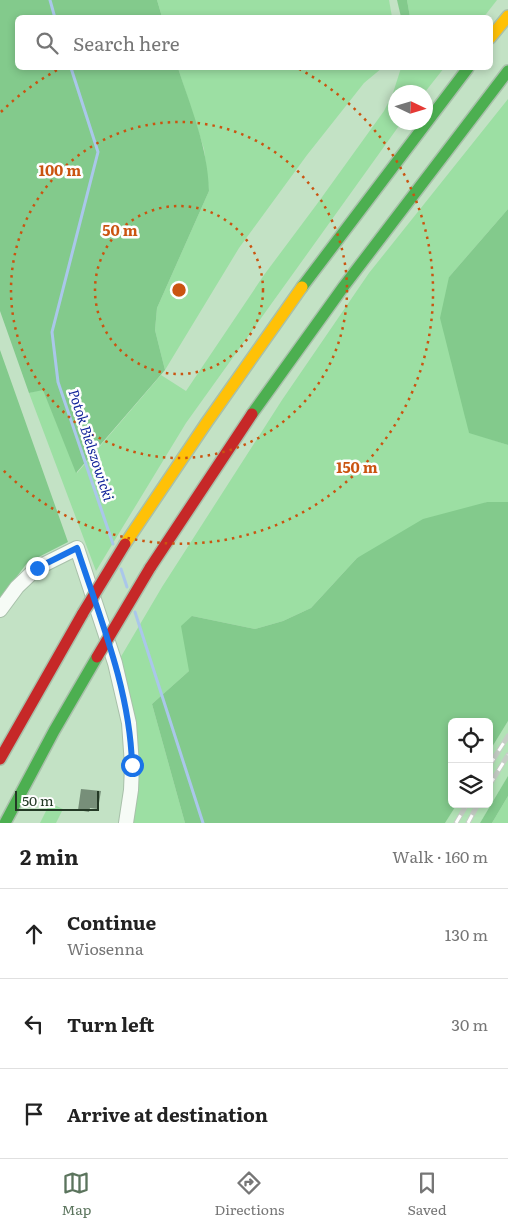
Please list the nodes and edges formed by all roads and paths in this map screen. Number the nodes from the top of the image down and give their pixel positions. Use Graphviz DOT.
graph roads {
  1 [pos="508,16"];
  2 [pos="493,34"];
  3 [pos="466,70"];
  4 [pos="508,71"];
  5 [pos="0,610"];
  6 [pos="0,759"];
  7 [pos="4,823"];
  8 [pos="126,823"];
  1 -- 2 [label="highway"];
  3 -- 6 [label="highway, bridge"];
  4 -- 7 [label="highway, bridge"];
  5 -- 8 [label="street"];
}
